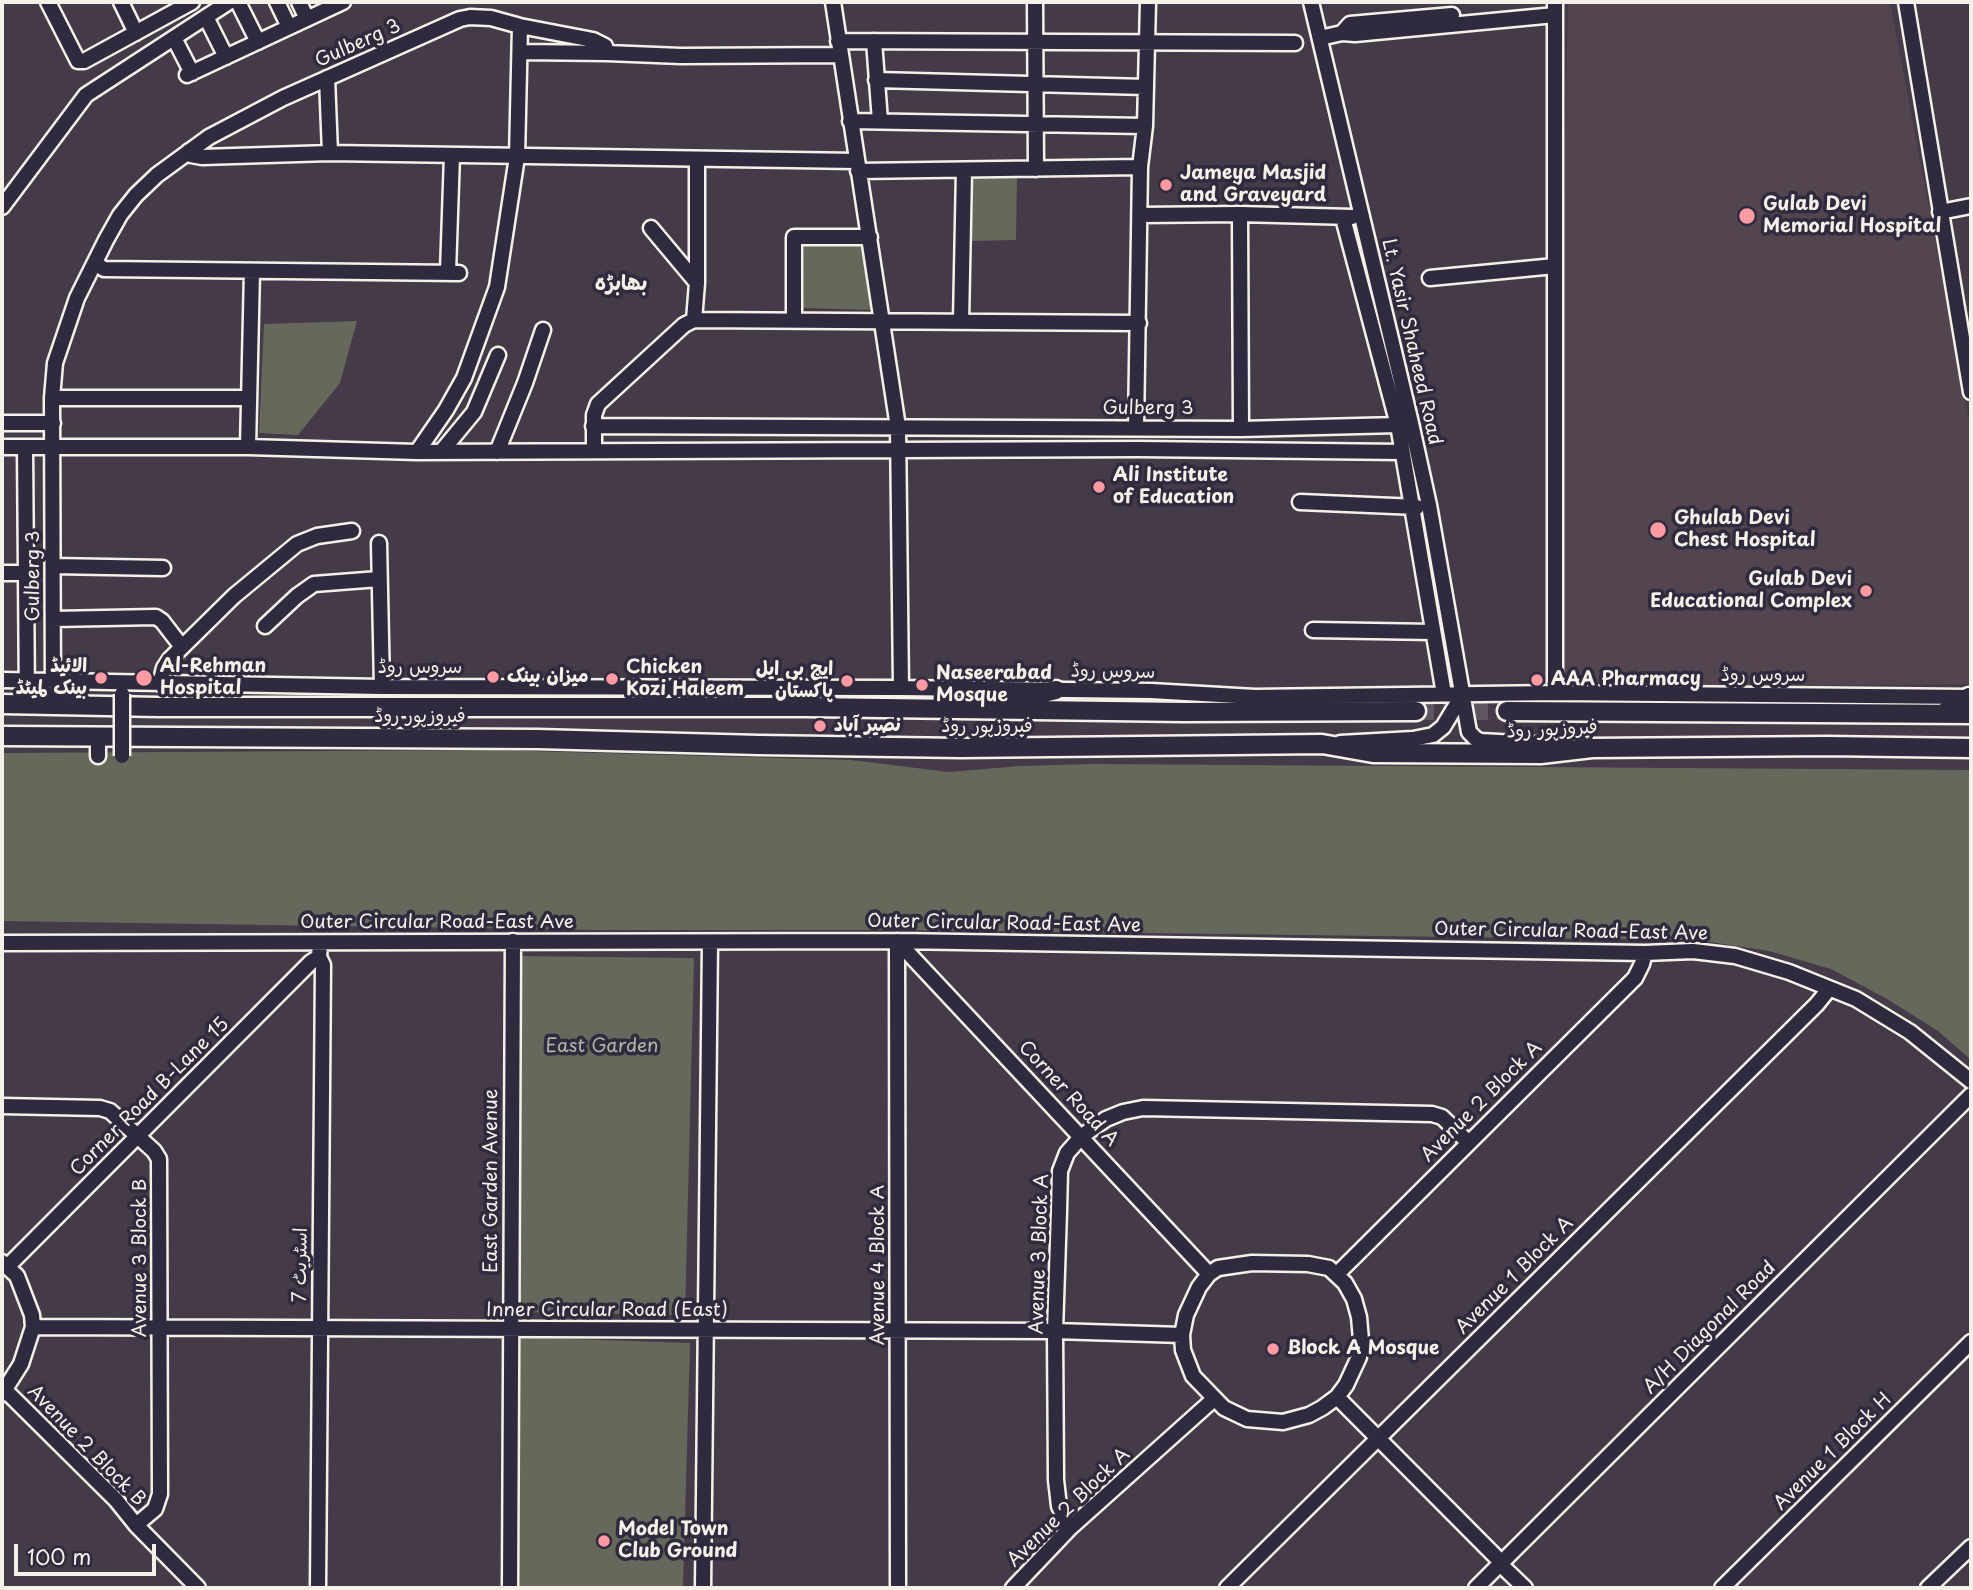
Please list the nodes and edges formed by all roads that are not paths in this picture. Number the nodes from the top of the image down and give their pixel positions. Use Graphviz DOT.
graph roads {
  1 [pos="48,2"];
  2 [pos="121,2"];
  3 [pos="192,2"];
  4 [pos="229,2"];
  5 [pos="238,2"];
  6 [pos="276,2"];
  7 [pos="299,2"];
  8 [pos="340,2"];
  9 [pos="833,2"];
  10 [pos="1035,2"];
  11 [pos="1149,2"];
  12 [pos="1311,2"];
  13 [pos="1906,2"];
  14 [pos="1555,8"];
  15 [pos="206,17"];
  16 [pos="307,19"];
  17 [pos="520,26"];
  18 [pos="289,27"];
  19 [pos="136,33"];
  20 [pos="174,38"];
  21 [pos="1320,38"];
  22 [pos="874,41"];
  23 [pos="258,42"];
  24 [pos="1035,42"];
  25 [pos="1147,43"];
  26 [pos="1295,43"];
  27 [pos="839,48"];
  28 [pos="520,52"];
  29 [pos="607,53"];
  30 [pos="226,57"];
  31 [pos="327,78"];
  32 [pos="876,80"];
  33 [pos="1035,84"];
  34 [pos="1146,87"];
  35 [pos="850,121"];
  36 [pos="880,121"];
  37 [pos="1036,124"];
  38 [pos="1145,126"];
  39 [pos="189,151"];
  40 [pos="330,153"];
  41 [pos="452,155"];
  42 [pos="517,157"];
  43 [pos="697,160"];
  44 [pos="857,166"];
  45 [pos="1140,167"];
  46 [pos="1036,169"];
  47 [pos="964,170"];
  48 [pos="1971,206"];
  49 [pos="2,207"];
  50 [pos="1940,212"];
  51 [pos="1240,214"];
  52 [pos="1140,215"];
  53 [pos="1362,216"];
  54 [pos="1343,218"];
  55 [pos="651,228"];
  56 [pos="870,237"];
  57 [pos="95,263"];
  58 [pos="1555,266"];
  59 [pos="252,271"];
  60 [pos="1430,278"];
  61 [pos="697,283"];
  62 [pos="694,320"];
  63 [pos="794,320"];
  64 [pos="883,321"];
  65 [pos="961,322"];
  66 [pos="1139,323"];
  67 [pos="543,330"];
  68 [pos="498,355"];
  69 [pos="1971,392"];
  70 [pos="52,398"];
  71 [pos="249,398"];
  72 [pos="2,423"];
  73 [pos="53,423"];
  74 [pos="1398,425"];
  75 [pos="593,426"];
  76 [pos="898,427"];
  77 [pos="1136,428"];
  78 [pos="1241,429"];
  79 [pos="2,447"];
  80 [pos="25,447"];
  81 [pos="248,447"];
  82 [pos="54,448"];
  83 [pos="900,449"];
  84 [pos="594,450"];
  85 [pos="417,452"];
  86 [pos="441,452"];
  87 [pos="497,452"];
  88 [pos="1402,452"];
  89 [pos="1300,502"];
  90 [pos="1429,505"];
  91 [pos="1411,509"];
  92 [pos="352,531"];
  93 [pos="379,543"];
  94 [pos="53,566"];
  95 [pos="163,568"];
  96 [pos="2,573"];
  97 [pos="27,573"];
  98 [pos="379,579"];
  99 [pos="1448,611"];
  100 [pos="53,619"];
  101 [pos="1432,625"];
  102 [pos="265,626"];
  103 [pos="1313,630"];
  104 [pos="182,647"];
  105 [pos="1437,650"];
  106 [pos="1455,653"];
  107 [pos="2,680"];
  108 [pos="27,681"];
  109 [pos="53,682"];
  110 [pos="160,684"];
  111 [pos="382,687"];
  112 [pos="901,688"];
  113 [pos="1056,690"];
  114 [pos="1555,693"];
  115 [pos="122,694"];
  116 [pos="1444,694"];
  117 [pos="1463,694"];
  118 [pos="1971,702"];
  119 [pos="2,704"];
  120 [pos="27,704"];
  121 [pos="53,704"];
  122 [pos="975,710"];
  123 [pos="1416,711"];
  124 [pos="1507,711"];
  125 [pos="2,736"];
  126 [pos="98,736"];
  127 [pos="1322,744"];
  128 [pos="1591,748"];
  129 [pos="1971,748"];
  130 [pos="98,756"];
  131 [pos="122,756"];
  132 [pos="513,941"];
  133 [pos="897,941"];
  134 [pos="2,943"];
  135 [pos="710,943"];
  136 [pos="320,950"];
  137 [pos="1645,953"];
  138 [pos="1829,989"];
  139 [pos="1971,1082"];
  140 [pos="1971,1096"];
  141 [pos="2,1106"];
  142 [pos="138,1136"];
  143 [pos="1082,1136"];
  144 [pos="1468,1142"];
  145 [pos="5,1264"];
  146 [pos="1209,1274"];
  147 [pos="1337,1274"];
  148 [pos="33,1326"];
  149 [pos="159,1327"];
  150 [pos="320,1329"];
  151 [pos="510,1330"];
  152 [pos="707,1330"];
  153 [pos="898,1331"];
  154 [pos="1055,1331"];
  155 [pos="1182,1335"];
  156 [pos="1971,1342"];
  157 [pos="4,1392"];
  158 [pos="1337,1397"];
  159 [pos="1214,1399"];
  160 [pos="1377,1439"];
  161 [pos="136,1525"];
  162 [pos="1070,1528"];
  163 [pos="1971,1547"];
  164 [pos="1501,1563"];
  165 [pos="198,1588"];
  166 [pos="318,1588"];
  167 [pos="510,1588"];
  168 [pos="703,1588"];
  169 [pos="898,1588"];
  170 [pos="1013,1588"];
  171 [pos="1227,1588"];
  172 [pos="1476,1588"];
  173 [pos="1525,1588"];
  174 [pos="1722,1588"];
  175 [pos="1928,1588"];
  1 -- 19 [label="street"];
  2 -- 19 [label="street"];
  3 -- 19 [label="street"];
  4 -- 15 [label="street"];
  5 -- 23 [label="street"];
  6 -- 18 [label="street"];
  7 -- 16 [label="street"];
  8 -- 16 [label="street"];
  9 -- 27 [label="street"];
  10 -- 24 [label="street"];
  11 -- 25 [label="street"];
  12 -- 21 [label="street, Lt. Yasir Shaheed Road"];
  13 -- 50 [label="street"];
  14 -- 21 [label="street"];
  14 -- 58 [label="street"];
  15 -- 20 [label="street"];
  15 -- 30 [label="street"];
  16 -- 18 [label="street"];
  17 -- 28 [label="street"];
  17 -- 29 [label="street, Gulberg 3"];
  17 -- 31 [label="street, Gulberg 3"];
  18 -- 23 [label="street"];
  20 -- 30 [label="street"];
  20 -- 49 [label="street"];
  21 -- 53 [label="street, Lt. Yasir Shaheed Road"];
  22 -- 24 [label="street, Gulberg 3"];
  22 -- 27 [label="street, Gulberg 3"];
  22 -- 32 [label="street"];
  23 -- 30 [label="street"];
  24 -- 25 [label="street, Gulberg 3"];
  24 -- 33 [label="street"];
  25 -- 26 [label="street, Gulberg 3"];
  25 -- 34 [label="street"];
  27 -- 29 [label="street, Gulberg 3"];
  27 -- 35 [label="street"];
  28 -- 29 [label="street"];
  28 -- 42 [label="street"];
  31 -- 39 [label="street, Gulberg 3"];
  31 -- 40 [label="street"];
  32 -- 33 [label="street"];
  32 -- 36 [label="street"];
  33 -- 34 [label="street"];
  33 -- 37 [label="street"];
  34 -- 38 [label="street"];
  35 -- 36 [label="street"];
  35 -- 44 [label="street"];
  36 -- 37 [label="street"];
  37 -- 38 [label="street"];
  37 -- 46 [label="street"];
  38 -- 45 [label="street"];
  39 -- 40 [label="street"];
  39 -- 57 [label="street, Gulberg 3"];
  40 -- 41 [label="street"];
  41 -- 42 [label="street"];
  41 -- 59 [label="street"];
  42 -- 43 [label="street"];
  42 -- 85 [label="street"];
  43 -- 44 [label="street"];
  43 -- 61 [label="street"];
  44 -- 47 [label="street"];
  44 -- 56 [label="street"];
  45 -- 46 [label="street"];
  45 -- 52 [label="street"];
  46 -- 47 [label="street"];
  47 -- 65 [label="street"];
  48 -- 50 [label="street"];
  50 -- 69 [label="street"];
  51 -- 52 [label="street"];
  51 -- 54 [label="street"];
  51 -- 78 [label="street"];
  52 -- 66 [label="street"];
  53 -- 54 [label="street"];
  53 -- 90 [label="street, Lt. Yasir Shaheed Road"];
  54 -- 74 [label="street"];
  55 -- 61 [label="street"];
  56 -- 63 [label="street"];
  56 -- 64 [label="street"];
  57 -- 59 [label="street"];
  57 -- 70 [label="street, Gulberg 3"];
  58 -- 60 [label="street"];
  58 -- 114 [label="street"];
  59 -- 71 [label="street"];
  61 -- 62 [label="street"];
  62 -- 63 [label="street"];
  62 -- 75 [label="street"];
  63 -- 64 [label="street"];
  64 -- 65 [label="street"];
  64 -- 76 [label="street"];
  65 -- 66 [label="street"];
  66 -- 77 [label="street"];
  67 -- 87 [label="street"];
  68 -- 86 [label="street"];
  70 -- 71 [label="street"];
  70 -- 73 [label="street, Gulberg 3"];
  71 -- 81 [label="street"];
  72 -- 73 [label="street"];
  73 -- 82 [label="street, Gulberg 3"];
  74 -- 78 [label="street, Gulberg 3"];
  74 -- 88 [label="street"];
  75 -- 76 [label="street, Gulberg 3"];
  75 -- 84 [label="street"];
  76 -- 77 [label="street, Gulberg 3"];
  76 -- 83 [label="street"];
  77 -- 78 [label="street, Gulberg 3"];
  79 -- 80 [label="street"];
  80 -- 82 [label="street"];
  80 -- 97 [label="street"];
  81 -- 82 [label="street"];
  81 -- 85 [label="street"];
  82 -- 94 [label="street, Gulberg 3"];
  83 -- 84 [label="street"];
  83 -- 88 [label="street"];
  83 -- 112 [label="street"];
  84 -- 87 [label="street"];
  85 -- 86 [label="street"];
  86 -- 87 [label="street"];
  88 -- 91 [label="street"];
  89 -- 91 [label="street"];
  90 -- 91 [label="street"];
  90 -- 99 [label="street, Lt. Yasir Shaheed Road"];
  91 -- 101 [label="street"];
  92 -- 104 [label="street"];
  93 -- 98 [label="street"];
  94 -- 95 [label="street"];
  94 -- 100 [label="street, Gulberg 3"];
  96 -- 97 [label="street"];
  97 -- 108 [label="street"];
  98 -- 102 [label="street"];
  98 -- 111 [label="street"];
  99 -- 101 [label="street"];
  99 -- 106 [label="street, Lt. Yasir Shaheed Road"];
  100 -- 104 [label="street"];
  100 -- 109 [label="street, Gulberg 3"];
  101 -- 103 [label="street"];
  101 -- 105 [label="street"];
  104 -- 110 [label="street"];
  105 -- 106 [label="street"];
  105 -- 116 [label="street"];
  106 -- 117 [label="street, Lt. Yasir Shaheed Road"];
  107 -- 108 [label="street, سروس روڈ"];
  108 -- 109 [label="street, سروس روڈ"];
  108 -- 120 [label="street"];
  109 -- 110 [label="street, سروس روڈ"];
  109 -- 121 [label="street, Gulberg 3"];
  110 -- 111 [label="street, سروس روڈ"];
  111 -- 112 [label="street, سروس روڈ"];
  112 -- 113 [label="street, سروس روڈ"];
  113 -- 116 [label="street, سروس روڈ"];
  113 -- 122 [label="main road"];
  114 -- 117 [label="street, سروس روڈ"];
  114 -- 118 [label="street, سروس روڈ"];
  115 -- 131 [label="street, bridge"];
  116 -- 117 [label="street, سروس روڈ"];
  117 -- 127 [label="street"];
  117 -- 128 [label="street, Lt. Yasir Shaheed Road"];
  118 -- 124 [label="main road, فیروزپور روڈ"];
  119 -- 120 [label="main road, فیروزپور روڈ"];
  120 -- 121 [label="main road, فیروزپور روڈ"];
  121 -- 122 [label="main road, فیروزپور روڈ"];
  122 -- 123 [label="main road, فیروزپور روڈ"];
  125 -- 126 [label="main road, فیروزپور روڈ"];
  126 -- 127 [label="main road, فیروزپور روڈ"];
  126 -- 130 [label="street"];
  127 -- 128 [label="main road, فیروزپور روڈ"];
  128 -- 129 [label="main road, فیروزپور روڈ"];
  132 -- 135 [label="street, Outer Circular Road-East Ave"];
  132 -- 136 [label="street, Outer Circular Road-East Ave"];
  132 -- 151 [label="street, East Garden Avenue"];
  133 -- 135 [label="street, Outer Circular Road-East Ave"];
  133 -- 137 [label="street, Outer Circular Road-East Ave"];
  133 -- 143 [label="street, Corner Road A"];
  133 -- 153 [label="street, Avenue 4 Block A"];
  134 -- 136 [label="street, Outer Circular Road-East Ave"];
  135 -- 152 [label="street"];
  136 -- 142 [label="street, Corner Road B-Lane 15"];
  136 -- 150 [label="street, اسٹریٹ 7"];
  137 -- 138 [label="street, Outer Circular Road-East Ave"];
  137 -- 144 [label="street, Avenue 2 Block A"];
  138 -- 139 [label="street, Outer Circular Road-East Ave"];
  138 -- 160 [label="street, Avenue 1 Block A"];
  140 -- 164 [label="street, A/H Diagonal Road"];
  141 -- 142 [label="street, Avenue 3 Block B"];
  142 -- 145 [label="street, Corner Road B-Lane 15"];
  142 -- 149 [label="street, Avenue 3 Block B"];
  143 -- 144 [label="street, Avenue 3 Block A"];
  143 -- 146 [label="street, Corner Road A"];
  143 -- 154 [label="street, Avenue 3 Block A"];
  144 -- 147 [label="street, Avenue 2 Block A"];
  145 -- 148 [label="street"];
  146 -- 147 [label="street"];
  146 -- 155 [label="street"];
  147 -- 158 [label="street"];
  148 -- 149 [label="street, Inner Circular Road (East)"];
  148 -- 157 [label="street"];
  149 -- 150 [label="street, Inner Circular Road (East)"];
  149 -- 161 [label="street, Avenue 3 Block B"];
  150 -- 151 [label="street, Inner Circular Road (East)"];
  150 -- 166 [label="street, اسٹریٹ 7"];
  151 -- 152 [label="street, Inner Circular Road (East)"];
  151 -- 167 [label="street, East Garden Avenue"];
  152 -- 153 [label="street, Inner Circular Road (East)"];
  152 -- 168 [label="street"];
  153 -- 154 [label="street, Inner Circular Road (East)"];
  153 -- 169 [label="street, Avenue 4 Block A"];
  154 -- 155 [label="street, Inner Circular Road (East)"];
  154 -- 162 [label="street, Avenue 3 Block A"];
  155 -- 159 [label="street"];
  156 -- 174 [label="street, Avenue 1 Block H"];
  157 -- 161 [label="street, Avenue 2 Block B"];
  158 -- 159 [label="street"];
  158 -- 160 [label="street"];
  159 -- 162 [label="street, Avenue 2 Block A"];
  160 -- 164 [label="street"];
  160 -- 171 [label="street, Avenue 1 Block A"];
  161 -- 165 [label="street, Avenue 2 Block B"];
  162 -- 170 [label="street, Avenue 2 Block A"];
  163 -- 175 [label="street"];
  164 -- 172 [label="street, A/H Diagonal Road"];
  164 -- 173 [label="street"];
}
